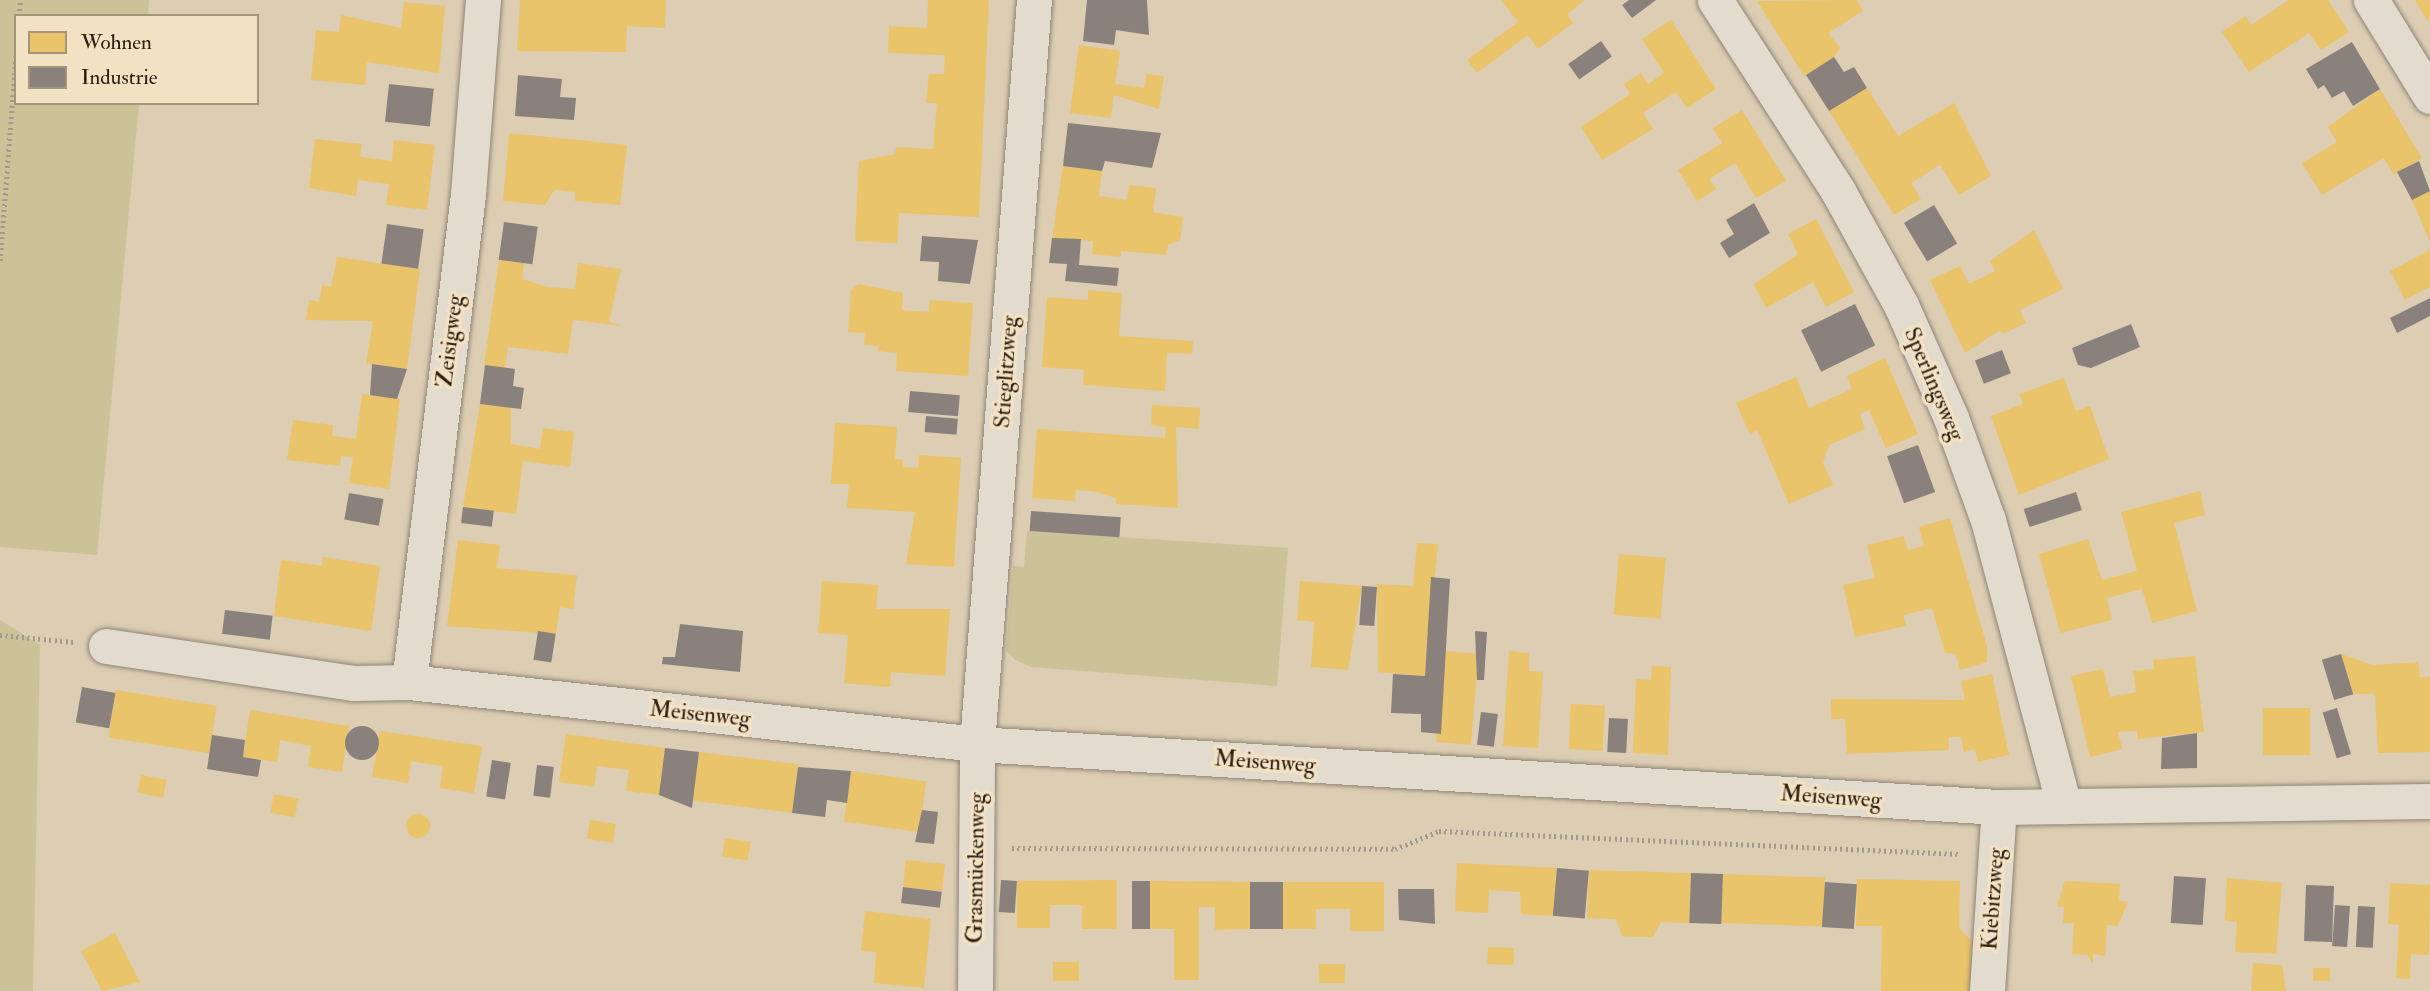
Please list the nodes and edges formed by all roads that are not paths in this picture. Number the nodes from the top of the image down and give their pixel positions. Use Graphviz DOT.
graph roads {
  1 [pos="483,0"];
  2 [pos="1034,0"];
  3 [pos="1715,0"];
  4 [pos="2371,0"];
  5 [pos="2430,96"];
  6 [pos="106,646"];
  7 [pos="409,682"];
  8 [pos="977,744"];
  9 [pos="2430,801"];
  10 [pos="2064,806"];
  11 [pos="1999,807"];
  12 [pos="975,991"];
  13 [pos="1987,991"];
  1 -- 7 [label="street, Zeisigweg"];
  2 -- 8 [label="street, Stieglitzweg"];
  3 -- 10 [label="street, Sperlingsweg"];
  4 -- 5 [label="street"];
  6 -- 7 [label="street, Meisenweg"];
  7 -- 8 [label="street, Meisenweg"];
  8 -- 11 [label="street, Meisenweg"];
  8 -- 12 [label="street, Grasmückenweg"];
  9 -- 10 [label="street, Meisenweg"];
  10 -- 11 [label="street, Meisenweg"];
  11 -- 13 [label="street, Kiebitzweg"];
}
